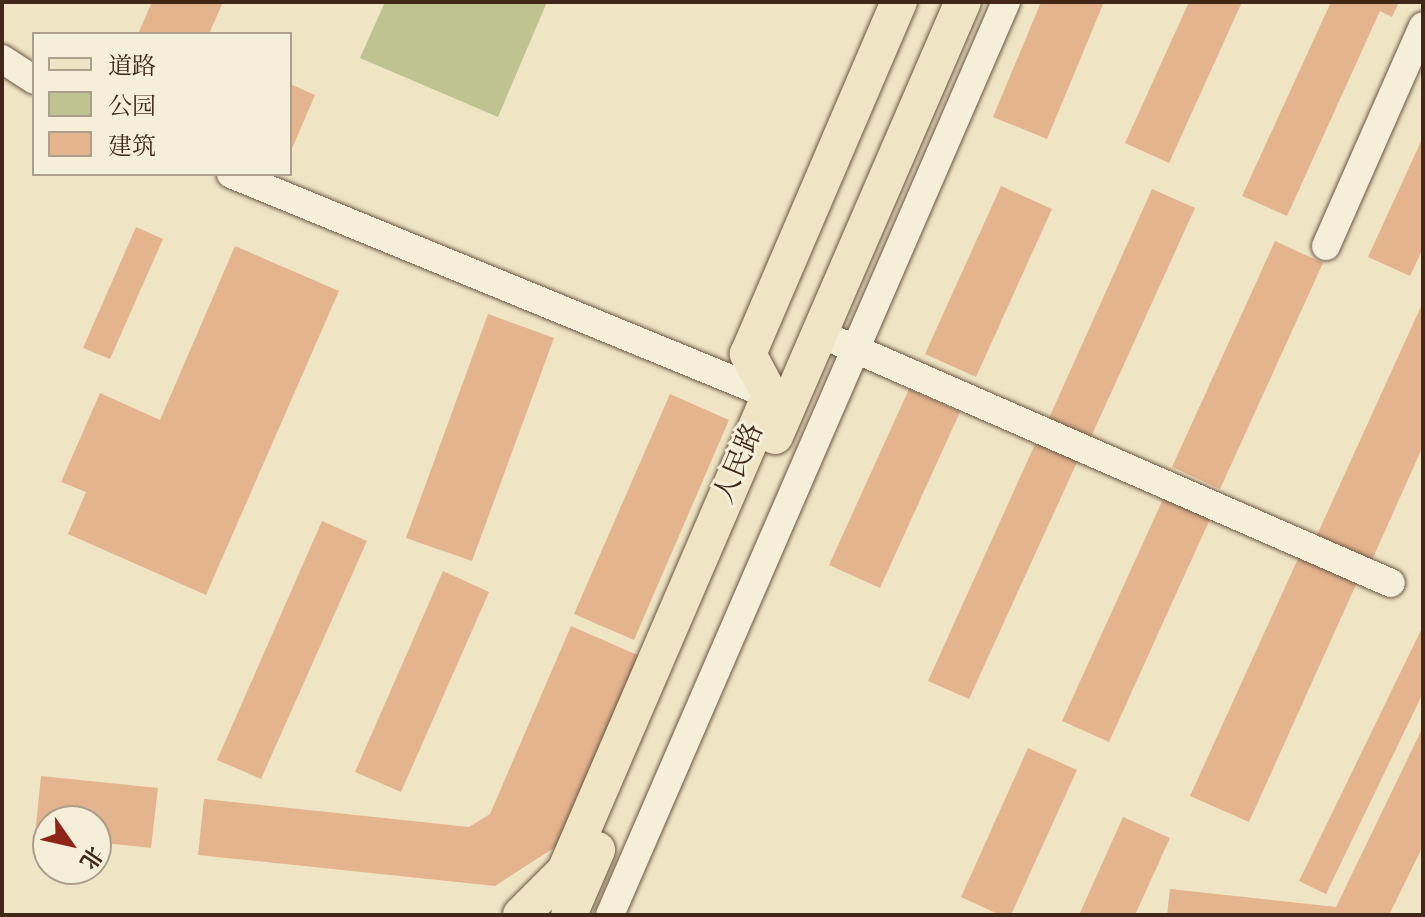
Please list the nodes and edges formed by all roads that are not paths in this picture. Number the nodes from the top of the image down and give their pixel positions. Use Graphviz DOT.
graph roads {
  1 [pos="899,2"];
  2 [pos="963,2"];
  3 [pos="1006,2"];
  4 [pos="1423,26"];
  5 [pos="2,59"];
  6 [pos="32,79"];
  7 [pos="236,176"];
  8 [pos="1326,246"];
  9 [pos="820,333"];
  10 [pos="856,349"];
  11 [pos="779,399"];
  12 [pos="1391,583"];
  13 [pos="521,915"];
  14 [pos="569,915"];
  15 [pos="610,915"];
  1 -- 11 [label="main road, 人民路"];
  2 -- 9 [label="main road, 人民路"];
  3 -- 10 [label="street"];
  4 -- 8 [label="street"];
  5 -- 6 [label="street"];
  7 -- 11 [label="street"];
  9 -- 10 [label="street"];
  9 -- 11 [label="main road, 人民路"];
  10 -- 12 [label="street"];
  10 -- 15 [label="street"];
  11 -- 13 [label="main road, 人民路"];
  11 -- 14 [label="main road, 人民路"];
}
